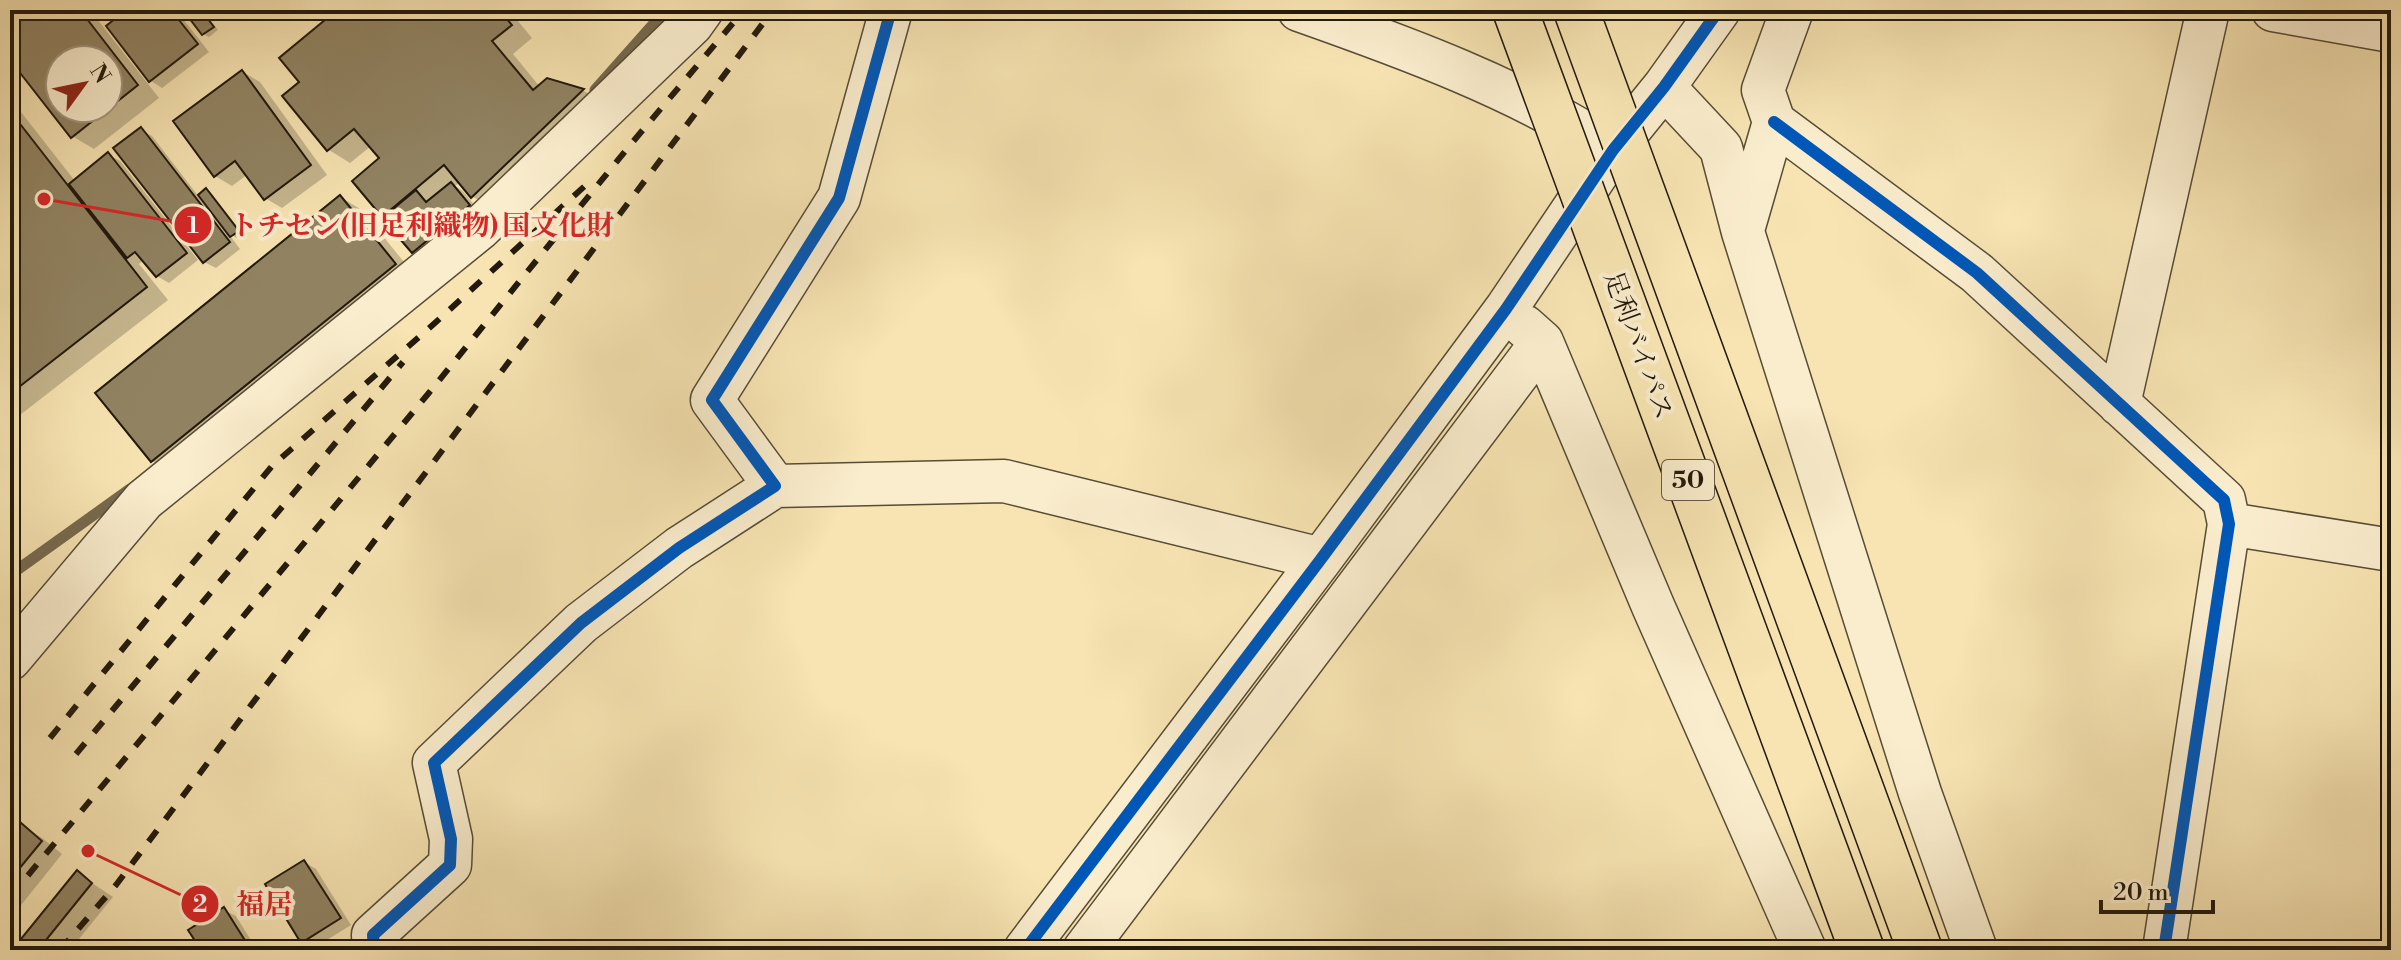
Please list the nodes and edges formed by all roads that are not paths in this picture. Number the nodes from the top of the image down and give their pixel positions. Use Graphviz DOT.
graph roads {
  1 [pos="702,10"];
  2 [pos="891,10"];
  3 [pos="1299,10"];
  4 [pos="1515,10"];
  5 [pos="1576,10"];
  6 [pos="1719,10"];
  7 [pos="1792,10"];
  8 [pos="2208,10"];
  9 [pos="2273,10"];
  10 [pos="2391,31"];
  11 [pos="1664,87"];
  12 [pos="1774,122"];
  13 [pos="1613,150"];
  14 [pos="1743,232"];
  15 [pos="1506,309"];
  16 [pos="1542,342"];
  17 [pos="2119,404"];
  18 [pos="775,486"];
  19 [pos="2229,524"];
  20 [pos="2391,550"];
  21 [pos="1321,559"];
  22 [pos="10,659"];
  23 [pos="374,950"];
  24 [pos="1025,950"];
  25 [pos="1084,950"];
  26 [pos="1805,950"];
  27 [pos="1862,950"];
  28 [pos="1920,950"];
  29 [pos="1976,950"];
  30 [pos="2164,950"];
  1 -- 22 [label="street"];
  2 -- 18 [label="street"];
  3 -- 13 [label="street"];
  4 -- 27 [label="highway, 足利バイパス / 50, bridge"];
  5 -- 28 [label="highway, 50, bridge"];
  6 -- 11 [label="street"];
  7 -- 12 [label="street"];
  8 -- 17 [label="street"];
  9 -- 10 [label="street"];
  11 -- 13 [label="street"];
  11 -- 14 [label="street"];
  12 -- 14 [label="street"];
  12 -- 17 [label="street"];
  13 -- 15 [label="street"];
  14 -- 29 [label="street"];
  15 -- 16 [label="street"];
  15 -- 21 [label="street"];
  16 -- 25 [label="street"];
  16 -- 26 [label="street"];
  17 -- 19 [label="street"];
  18 -- 21 [label="street"];
  18 -- 23 [label="street"];
  19 -- 20 [label="street"];
  19 -- 30 [label="street"];
  21 -- 24 [label="street"];
}
